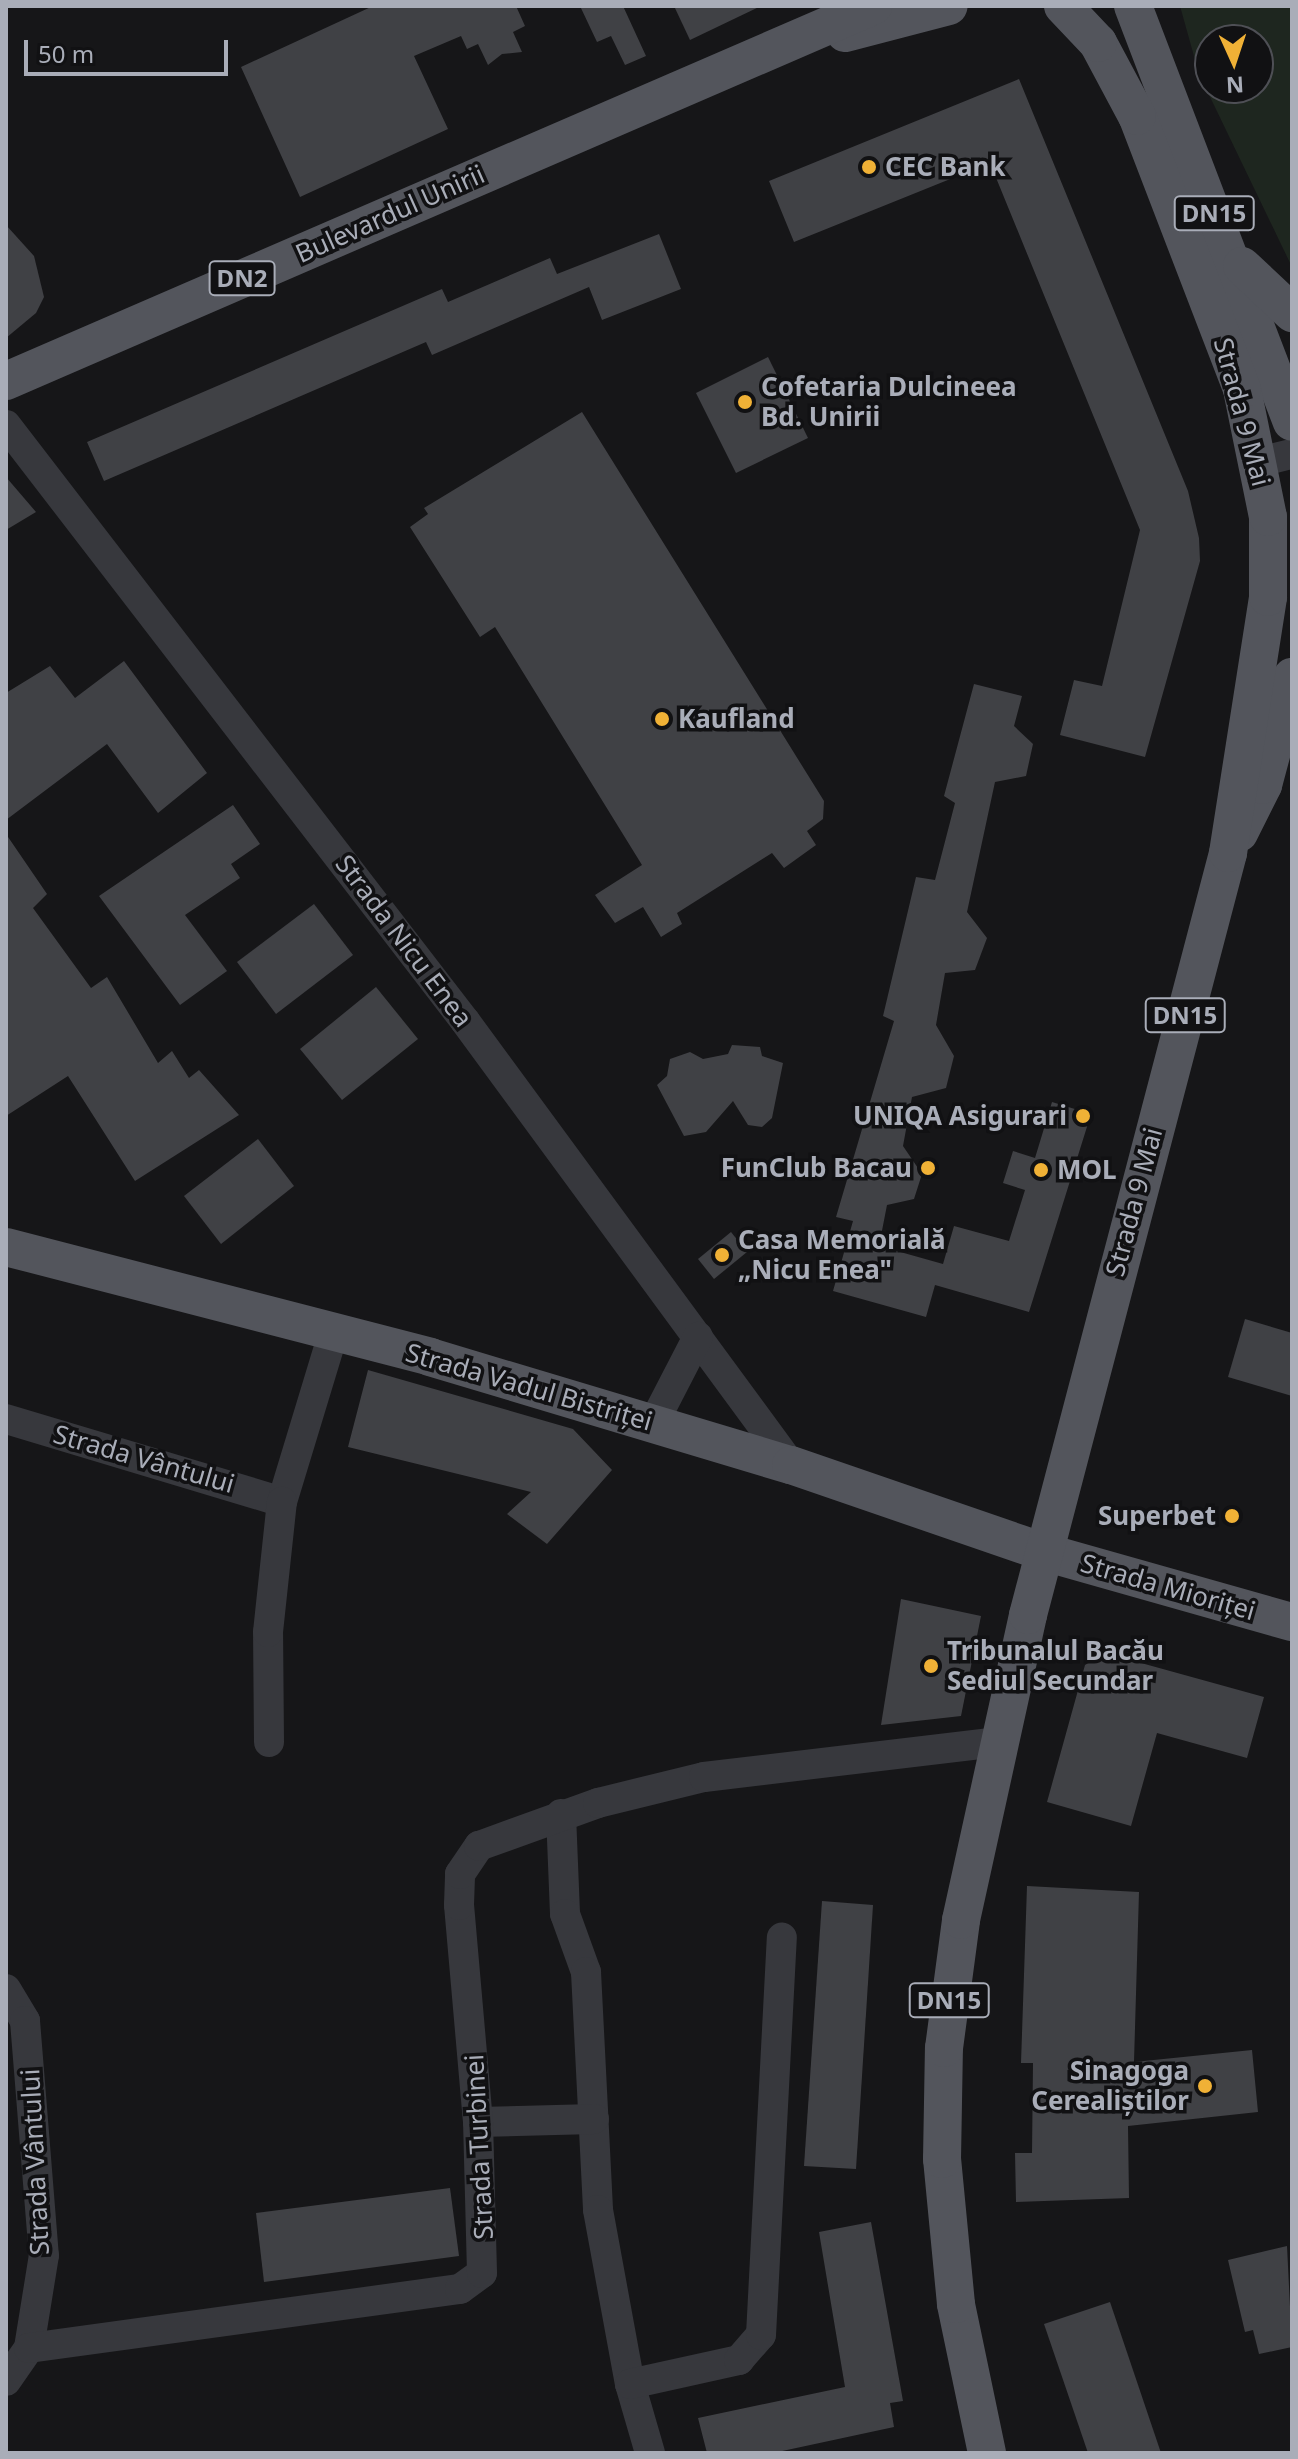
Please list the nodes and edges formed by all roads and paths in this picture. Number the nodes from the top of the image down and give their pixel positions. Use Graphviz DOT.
graph roads {
  1 [pos="873,6"];
  2 [pos="949,6"];
  3 [pos="1063,6"];
  4 [pos="1133,6"];
  5 [pos="776,51"];
  6 [pos="1233,256"];
  7 [pos="1292,313"];
  8 [pos="6,381"];
  9 [pos="1292,422"];
  10 [pos="6,425"];
  11 [pos="1276,458"];
  12 [pos="1292,677"];
  13 [pos="1228,853"];
  14 [pos="6,1247"];
  15 [pos="334,1331"];
  16 [pos="698,1337"];
  17 [pos="6,1419"];
  18 [pos="653,1424"];
  19 [pos="791,1465"];
  20 [pos="282,1502"];
  21 [pos="1044,1552"];
  22 [pos="1292,1622"];
  23 [pos="269,1742"];
  24 [pos="997,1742"];
  25 [pos="561,1814"];
  26 [pos="782,1938"];
  27 [pos="6,1989"];
  28 [pos="594,2119"];
  29 [pos="478,2122"];
  30 [pos="29,2348"];
  31 [pos="6,2381"];
  32 [pos="630,2384"];
  33 [pos="980,2451"];
  34 [pos="650,2453"];
  1 -- 5 [label="main road, Bulevardul Unirii / DN2"];
  2 -- 5 [label="main road, Bulevardul Unirii / DN2"];
  3 -- 11 [label="main road, Strada 9 Mai / DN15"];
  4 -- 6 [label="main road, Strada 9 Mai / DN15"];
  5 -- 8 [label="main road, Bulevardul Unirii / DN2"];
  6 -- 7 [label="main road"];
  6 -- 9 [label="main road, Strada 9 Mai / DN15"];
  10 -- 16 [label="street, Strada Nicu Enea"];
  11 -- 13 [label="main road, Strada 9 Mai / DN15"];
  12 -- 13 [label="main road, Strada 9 Mai / DN15"];
  13 -- 21 [label="main road, Strada 9 Mai / DN15"];
  14 -- 15 [label="main road, Strada Vadul Bistriței"];
  15 -- 18 [label="main road, Strada Vadul Bistriței"];
  15 -- 20 [label="street"];
  16 -- 18 [label="street"];
  16 -- 19 [label="street, Strada Nicu Enea"];
  17 -- 20 [label="street, Strada Vântului"];
  18 -- 19 [label="main road, Strada Vadul Bistriței"];
  19 -- 21 [label="main road, Strada Vadul Bistriței"];
  20 -- 23 [label="street"];
  21 -- 22 [label="main road, Strada Mioriței"];
  21 -- 24 [label="main road, DN15"];
  24 -- 25 [label="street, Strada Turbinei"];
  24 -- 33 [label="main road, DN15"];
  25 -- 28 [label="street"];
  25 -- 29 [label="street, Strada Turbinei"];
  26 -- 32 [label="street"];
  27 -- 30 [label="street, Strada Vântului"];
  28 -- 29 [label="street"];
  28 -- 32 [label="street"];
  29 -- 30 [label="street, Strada Turbinei"];
  30 -- 31 [label="street, Strada Vântului"];
  32 -- 34 [label="street"];
}
